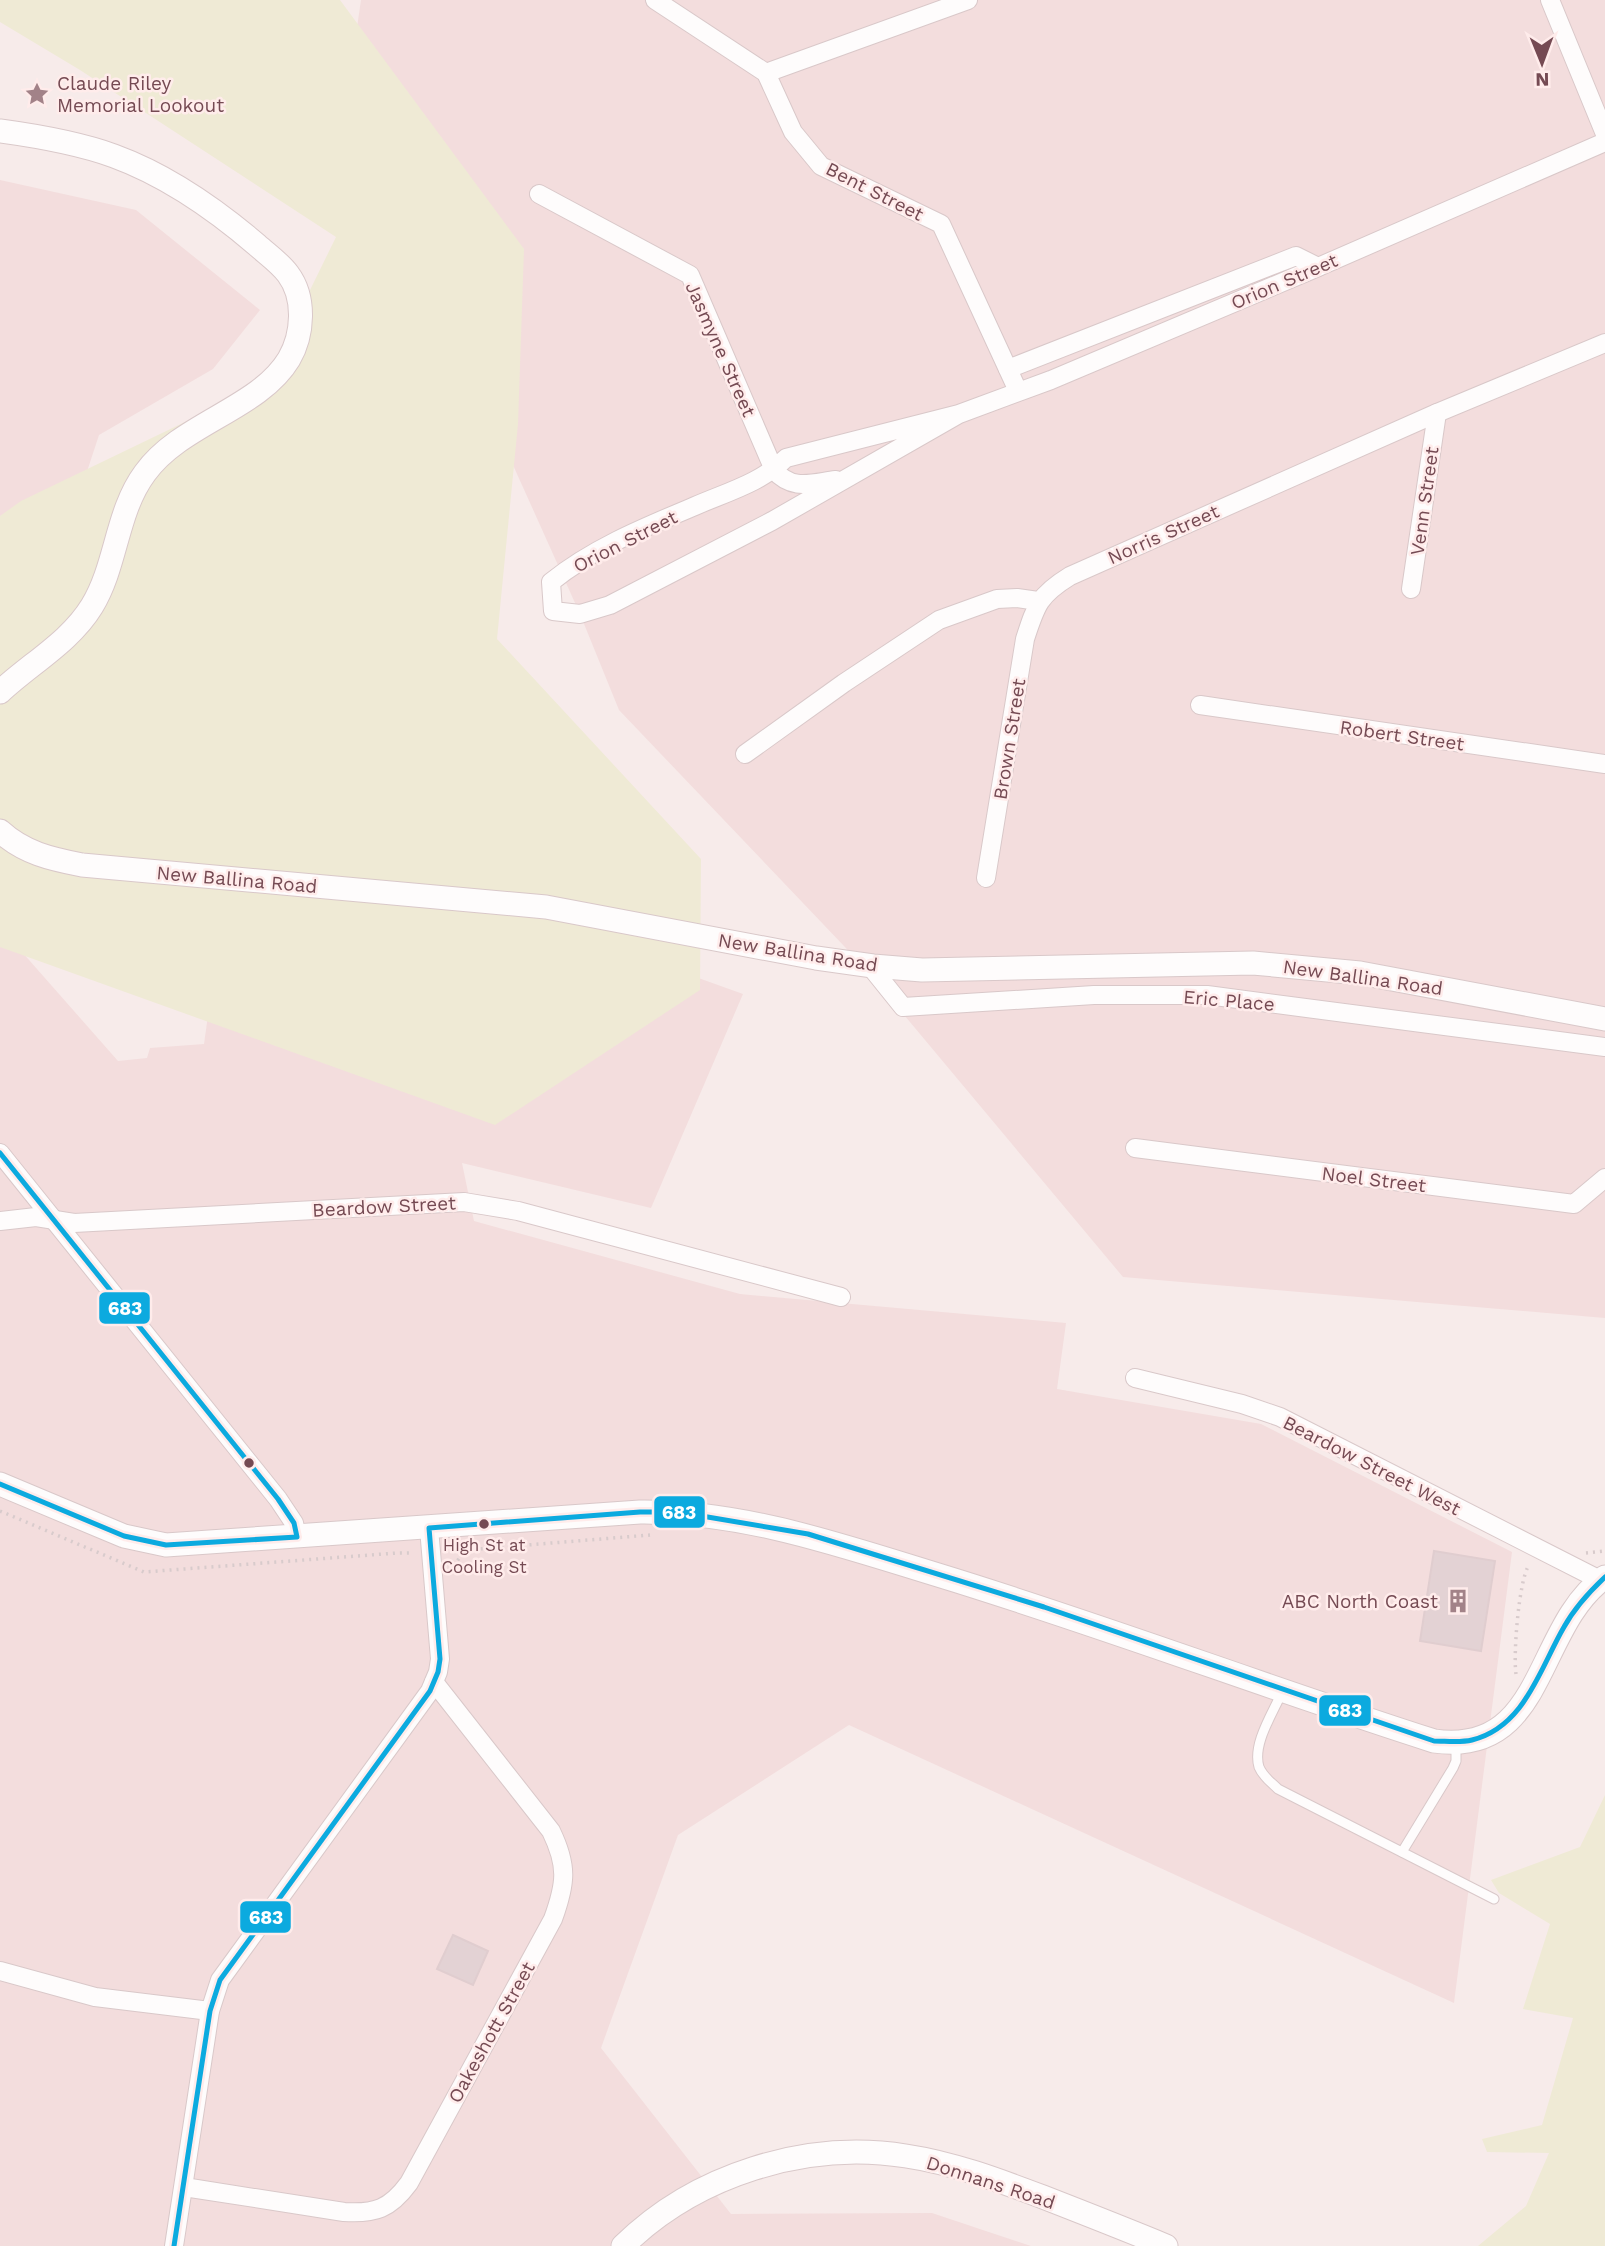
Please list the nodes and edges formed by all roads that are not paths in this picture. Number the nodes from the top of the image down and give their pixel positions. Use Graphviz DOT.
graph roads {
  1 [pos="656,0"];
  2 [pos="968,0"];
  3 [pos="1550,0"];
  4 [pos="766,73"];
  5 [pos="0,131"];
  6 [pos="1605,134"];
  7 [pos="1605,142"];
  8 [pos="539,194"];
  9 [pos="1318,267"];
  10 [pos="1605,343"];
  11 [pos="1008,369"];
  12 [pos="1018,391"];
  13 [pos="1437,413"];
  14 [pos="959,414"];
  15 [pos="774,470"];
  16 [pos="844,478"];
  17 [pos="1411,589"];
  18 [pos="1038,601"];
  19 [pos="0,692"];
  20 [pos="1200,705"];
  21 [pos="745,754"];
  22 [pos="1605,764"];
  23 [pos="0,831"];
  24 [pos="986,878"];
  25 [pos="870,966"];
  26 [pos="1605,1019"];
  27 [pos="1605,1048"];
  28 [pos="1135,1148"];
  29 [pos="0,1153"];
  30 [pos="1605,1178"];
  31 [pos="53,1220"];
  32 [pos="0,1221"];
  33 [pos="841,1297"];
  34 [pos="1135,1378"];
  35 [pos="0,1484"];
  36 [pos="429,1528"];
  37 [pos="297,1537"];
  38 [pos="1602,1578"];
  39 [pos="434,1682"];
  40 [pos="1283,1691"];
  41 [pos="1456,1743"];
  42 [pos="1402,1852"];
  43 [pos="1494,1899"];
  44 [pos="0,1971"];
  45 [pos="210,2011"];
  46 [pos="184,2187"];
  47 [pos="174,2246"];
  48 [pos="624,2246"];
  49 [pos="1166,2246"];
  1 -- 4 [label="street"];
  2 -- 4 [label="street"];
  3 -- 6 [label="street"];
  4 -- 11 [label="street, Bent Street"];
  5 -- 19 [label="street"];
  7 -- 9 [label="street, Orion Street"];
  8 -- 15 [label="street, Jasmyne Street"];
  9 -- 11 [label="street"];
  9 -- 12 [label="street, Orion Street"];
  10 -- 13 [label="street, Norris Street"];
  11 -- 12 [label="street, Bent Street"];
  12 -- 14 [label="street, Orion Street"];
  13 -- 17 [label="street, Venn Street"];
  13 -- 18 [label="street, Norris Street"];
  14 -- 15 [label="street, Orion Street"];
  14 -- 16 [label="street, Orion Street"];
  15 -- 16 [label="street"];
  15 -- 16 [label="street, Orion Street"];
  18 -- 21 [label="street"];
  18 -- 24 [label="street, Brown Street"];
  20 -- 22 [label="street, Robert Street"];
  23 -- 25 [label="street, New Ballina Road"];
  25 -- 26 [label="street, New Ballina Road"];
  25 -- 27 [label="street, Eric Place"];
  28 -- 30 [label="street, Noel Street"];
  29 -- 31 [label="street"];
  31 -- 32 [label="street, Beardow Street"];
  31 -- 33 [label="street, Beardow Street"];
  31 -- 37 [label="street"];
  34 -- 38 [label="street, Beardow Street West"];
  35 -- 37 [label="street"];
  36 -- 37 [label="street"];
  36 -- 39 [label="street"];
  36 -- 40 [label="street"];
  38 -- 41 [label="street"];
  39 -- 45 [label="street"];
  39 -- 46 [label="street, Oakeshott Street"];
  40 -- 41 [label="street"];
  40 -- 42 [label="lane"];
  41 -- 42 [label="lane"];
  42 -- 43 [label="lane"];
  44 -- 45 [label="street"];
  45 -- 46 [label="street"];
  46 -- 47 [label="street"];
  48 -- 49 [label="street, Donnans Road"];
}
